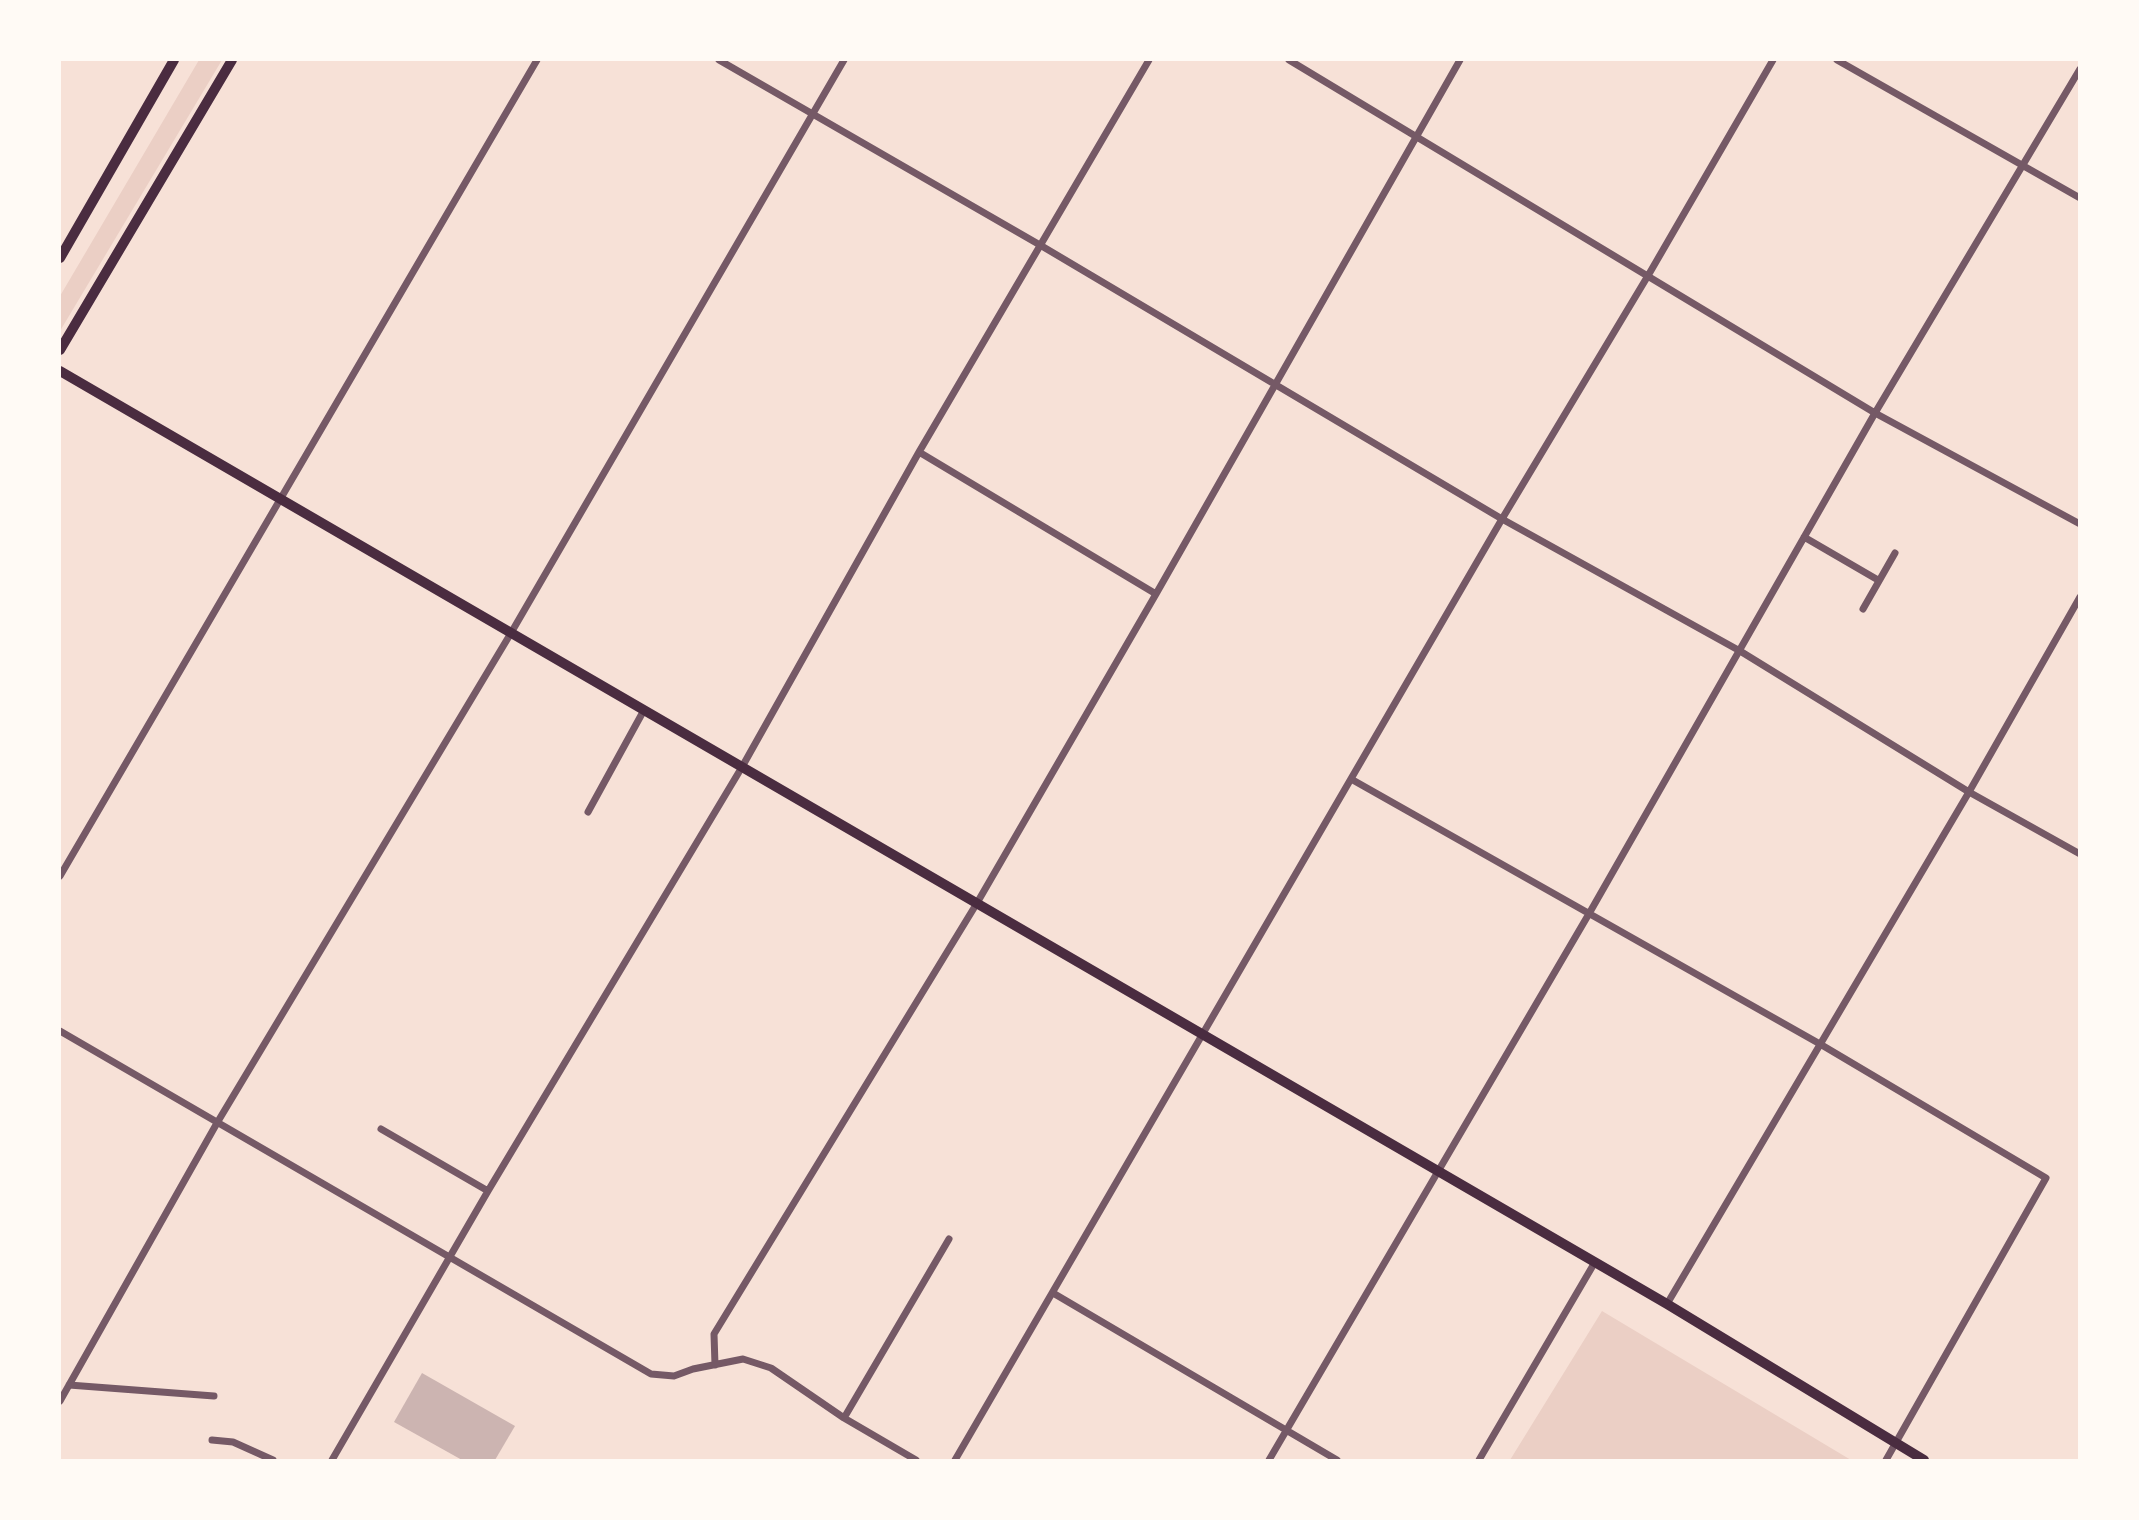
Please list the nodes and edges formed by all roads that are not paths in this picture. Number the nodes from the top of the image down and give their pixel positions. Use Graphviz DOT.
graph roads {
  1 [pos="174,60"];
  2 [pos="232,60"];
  3 [pos="537,60"];
  4 [pos="719,60"];
  5 [pos="844,60"];
  6 [pos="1149,60"];
  7 [pos="1289,60"];
  8 [pos="1460,60"];
  9 [pos="1773,60"];
  10 [pos="1837,60"];
  11 [pos="2080,69"];
  12 [pos="812,115"];
  13 [pos="1415,136"];
  14 [pos="2022,165"];
  15 [pos="2080,198"];
  16 [pos="1040,245"];
  17 [pos="60,258"];
  18 [pos="1648,274"];
  19 [pos="60,350"];
  20 [pos="60,371"];
  21 [pos="1276,384"];
  22 [pos="1875,413"];
  23 [pos="919,452"];
  24 [pos="279,498"];
  25 [pos="1502,519"];
  26 [pos="2080,524"];
  27 [pos="1804,537"];
  28 [pos="1895,553"];
  29 [pos="1878,580"];
  30 [pos="1156,594"];
  31 [pos="2080,597"];
  32 [pos="1863,609"];
  33 [pos="511,633"];
  34 [pos="1740,651"];
  35 [pos="644,710"];
  36 [pos="742,767"];
  37 [pos="1352,779"];
  38 [pos="1969,792"];
  39 [pos="588,813"];
  40 [pos="2080,854"];
  41 [pos="60,876"];
  42 [pos="977,904"];
  43 [pos="1590,912"];
  44 [pos="60,1031"];
  45 [pos="1203,1035"];
  46 [pos="1820,1044"];
  47 [pos="218,1124"];
  48 [pos="381,1129"];
  49 [pos="1439,1171"];
  50 [pos="488,1191"];
  51 [pos="948,1239"];
  52 [pos="450,1256"];
  53 [pos="1595,1262"];
  54 [pos="1053,1293"];
  55 [pos="1667,1304"];
  56 [pos="715,1365"];
  57 [pos="69,1385"];
  58 [pos="214,1396"];
  59 [pos="60,1401"];
  60 [pos="844,1418"];
  61 [pos="1286,1432"];
  62 [pos="212,1440"];
  63 [pos="1896,1444"];
  64 [pos="273,1461"];
  65 [pos="332,1461"];
  66 [pos="916,1461"];
  67 [pos="955,1461"];
  68 [pos="1269,1461"];
  69 [pos="1337,1461"];
  70 [pos="1479,1461"];
  71 [pos="1886,1461"];
  72 [pos="1924,1461"];
  1 -- 17 [label="main road"];
  2 -- 19 [label="main road"];
  3 -- 24 [label="street"];
  4 -- 12 [label="street"];
  5 -- 12 [label="street"];
  6 -- 16 [label="street"];
  7 -- 13 [label="street"];
  8 -- 13 [label="street"];
  9 -- 18 [label="street"];
  10 -- 14 [label="street"];
  11 -- 14 [label="street"];
  12 -- 16 [label="street"];
  12 -- 33 [label="street"];
  13 -- 18 [label="street"];
  13 -- 21 [label="street"];
  14 -- 15 [label="street"];
  14 -- 22 [label="street"];
  16 -- 21 [label="street"];
  16 -- 23 [label="street"];
  18 -- 22 [label="street"];
  18 -- 25 [label="street"];
  20 -- 24 [label="main road"];
  21 -- 25 [label="street"];
  21 -- 30 [label="street"];
  22 -- 26 [label="street"];
  22 -- 27 [label="street"];
  23 -- 30 [label="street"];
  23 -- 36 [label="street"];
  24 -- 33 [label="main road"];
  24 -- 41 [label="street"];
  25 -- 34 [label="street"];
  25 -- 37 [label="street"];
  27 -- 29 [label="street"];
  27 -- 34 [label="street"];
  28 -- 29 [label="street"];
  29 -- 32 [label="street"];
  30 -- 42 [label="street"];
  31 -- 38 [label="street"];
  33 -- 35 [label="main road"];
  33 -- 47 [label="street"];
  34 -- 38 [label="street"];
  34 -- 43 [label="street"];
  35 -- 36 [label="main road"];
  35 -- 39 [label="street"];
  36 -- 42 [label="main road"];
  36 -- 50 [label="street"];
  37 -- 43 [label="street"];
  37 -- 45 [label="street"];
  38 -- 40 [label="street"];
  38 -- 46 [label="street"];
  42 -- 45 [label="main road"];
  42 -- 56 [label="street"];
  43 -- 46 [label="street"];
  43 -- 49 [label="street"];
  44 -- 47 [label="street"];
  45 -- 49 [label="main road"];
  45 -- 54 [label="street"];
  46 -- 55 [label="street"];
  46 -- 63 [label="street"];
  47 -- 52 [label="street"];
  47 -- 57 [label="street"];
  48 -- 50 [label="street"];
  49 -- 53 [label="main road"];
  49 -- 61 [label="street"];
  50 -- 52 [label="street"];
  51 -- 60 [label="street"];
  52 -- 56 [label="street"];
  52 -- 65 [label="street"];
  53 -- 55 [label="main road"];
  53 -- 70 [label="street"];
  54 -- 61 [label="street"];
  54 -- 67 [label="street"];
  55 -- 63 [label="main road"];
  56 -- 60 [label="street"];
  57 -- 58 [label="street"];
  57 -- 59 [label="street"];
  60 -- 66 [label="street"];
  61 -- 68 [label="street"];
  61 -- 69 [label="street"];
  62 -- 64 [label="street"];
  63 -- 71 [label="street"];
  63 -- 72 [label="main road"];
}
